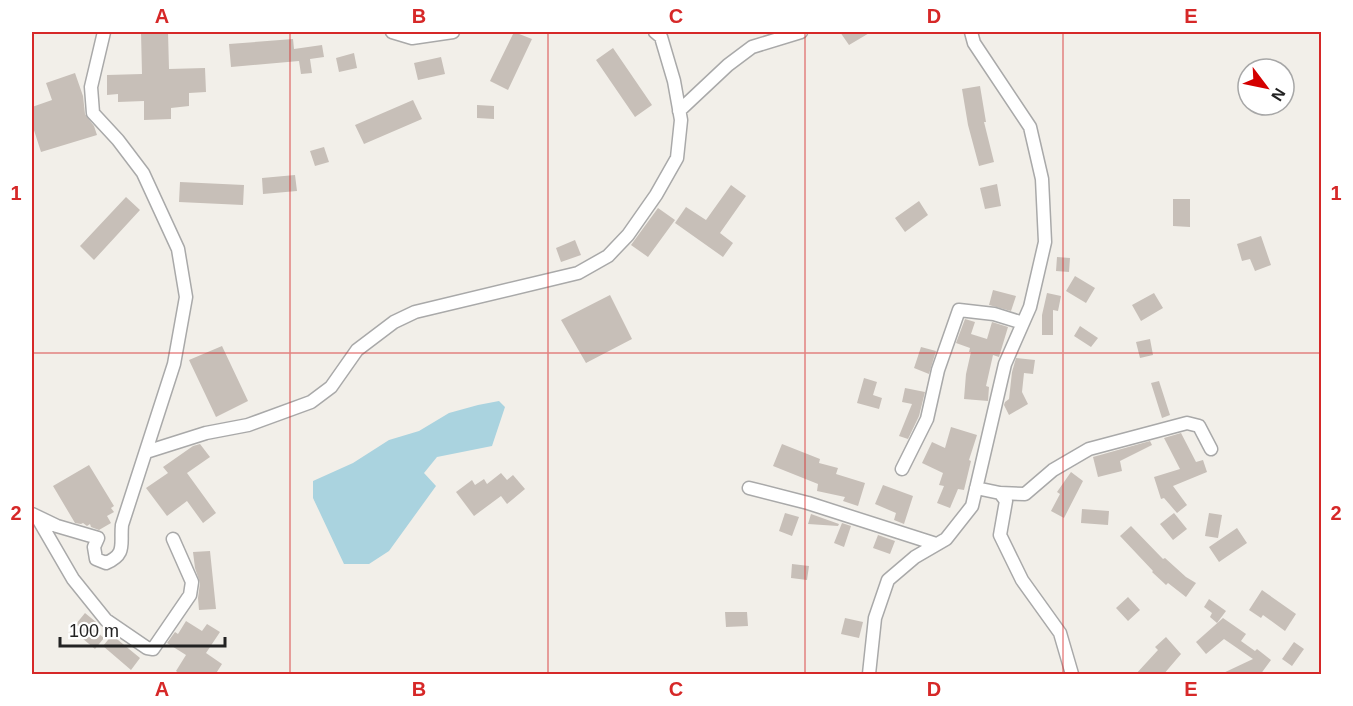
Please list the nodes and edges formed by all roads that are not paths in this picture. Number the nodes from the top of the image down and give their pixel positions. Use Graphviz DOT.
graph roads {
  1 [pos="104,32"];
  2 [pos="392,32"];
  3 [pos="453,32"];
  4 [pos="655,32"];
  5 [pos="801,32"];
  6 [pos="971,32"];
  7 [pos="679,111"];
  8 [pos="1023,322"];
  9 [pos="1211,450"];
  10 [pos="146,452"];
  11 [pos="902,469"];
  12 [pos="749,488"];
  13 [pos="976,488"];
  14 [pos="1000,493"];
  15 [pos="34,515"];
  16 [pos="173,539"];
  17 [pos="936,544"];
  18 [pos="869,675"];
  19 [pos="1072,675"];
  1 -- 10 [label="street"];
  2 -- 3 [label="street"];
  4 -- 7 [label="street"];
  5 -- 7 [label="street"];
  6 -- 8 [label="street"];
  7 -- 10 [label="street"];
  8 -- 11 [label="street"];
  8 -- 13 [label="street"];
  9 -- 14 [label="street"];
  10 -- 15 [label="street"];
  12 -- 17 [label="street"];
  13 -- 14 [label="street"];
  13 -- 17 [label="street"];
  14 -- 19 [label="street"];
  15 -- 16 [label="street"];
  17 -- 18 [label="street"];
}
